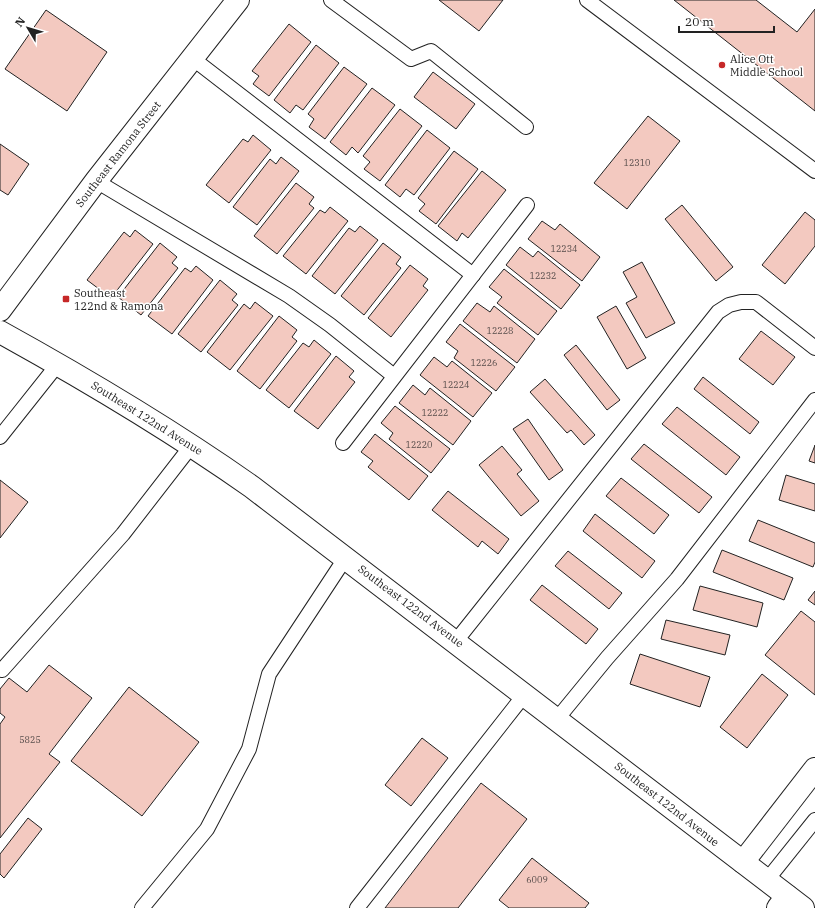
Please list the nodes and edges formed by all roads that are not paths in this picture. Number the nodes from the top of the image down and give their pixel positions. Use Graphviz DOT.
graph roads {
  1 [pos="238,0"];
  2 [pos="331,0"];
  3 [pos="587,0"];
  4 [pos="192,58"];
  5 [pos="526,127"];
  6 [pos="815,171"];
  7 [pos="96,181"];
  8 [pos="527,205"];
  9 [pos="473,275"];
  10 [pos="0,310"];
  11 [pos="0,332"];
  12 [pos="815,348"];
  13 [pos="58,364"];
  14 [pos="394,376"];
  15 [pos="815,400"];
  16 [pos="0,437"];
  17 [pos="344,443"];
  18 [pos="192,445"];
  19 [pos="346,557"];
  20 [pos="456,641"];
  21 [pos="2,670"];
  22 [pos="525,694"];
  23 [pos="556,719"];
  24 [pos="815,769"];
  25 [pos="815,820"];
  26 [pos="742,862"];
  27 [pos="767,880"];
  28 [pos="789,904"];
  29 [pos="142,908"];
  30 [pos="357,908"];
  1 -- 4 [label="main road, Southeast Ramona Street"];
  2 -- 5 [label="lane"];
  3 -- 6 [label="lane"];
  4 -- 7 [label="main road, Southeast Ramona Street"];
  4 -- 9 [label="lane"];
  7 -- 10 [label="main road, Southeast Ramona Street"];
  7 -- 14 [label="lane"];
  8 -- 9 [label="lane"];
  9 -- 14 [label="lane"];
  11 -- 13 [label="main road, Southeast 122nd Avenue"];
  12 -- 20 [label="lane"];
  13 -- 16 [label="lane"];
  13 -- 18 [label="main road, Southeast 122nd Avenue"];
  14 -- 17 [label="lane"];
  15 -- 23 [label="lane"];
  18 -- 19 [label="main road, Southeast 122nd Avenue"];
  18 -- 21 [label="lane"];
  19 -- 20 [label="main road, Southeast 122nd Avenue"];
  19 -- 29 [label="lane"];
  20 -- 22 [label="main road, Southeast 122nd Avenue"];
  22 -- 23 [label="main road, Southeast 122nd Avenue"];
  22 -- 30 [label="lane"];
  23 -- 26 [label="main road, Southeast 122nd Avenue"];
  24 -- 26 [label="main road"];
  25 -- 27 [label="lane"];
  26 -- 27 [label="main road, Southeast 122nd Avenue"];
  27 -- 28 [label="main road, Southeast 122nd Avenue"];
}
